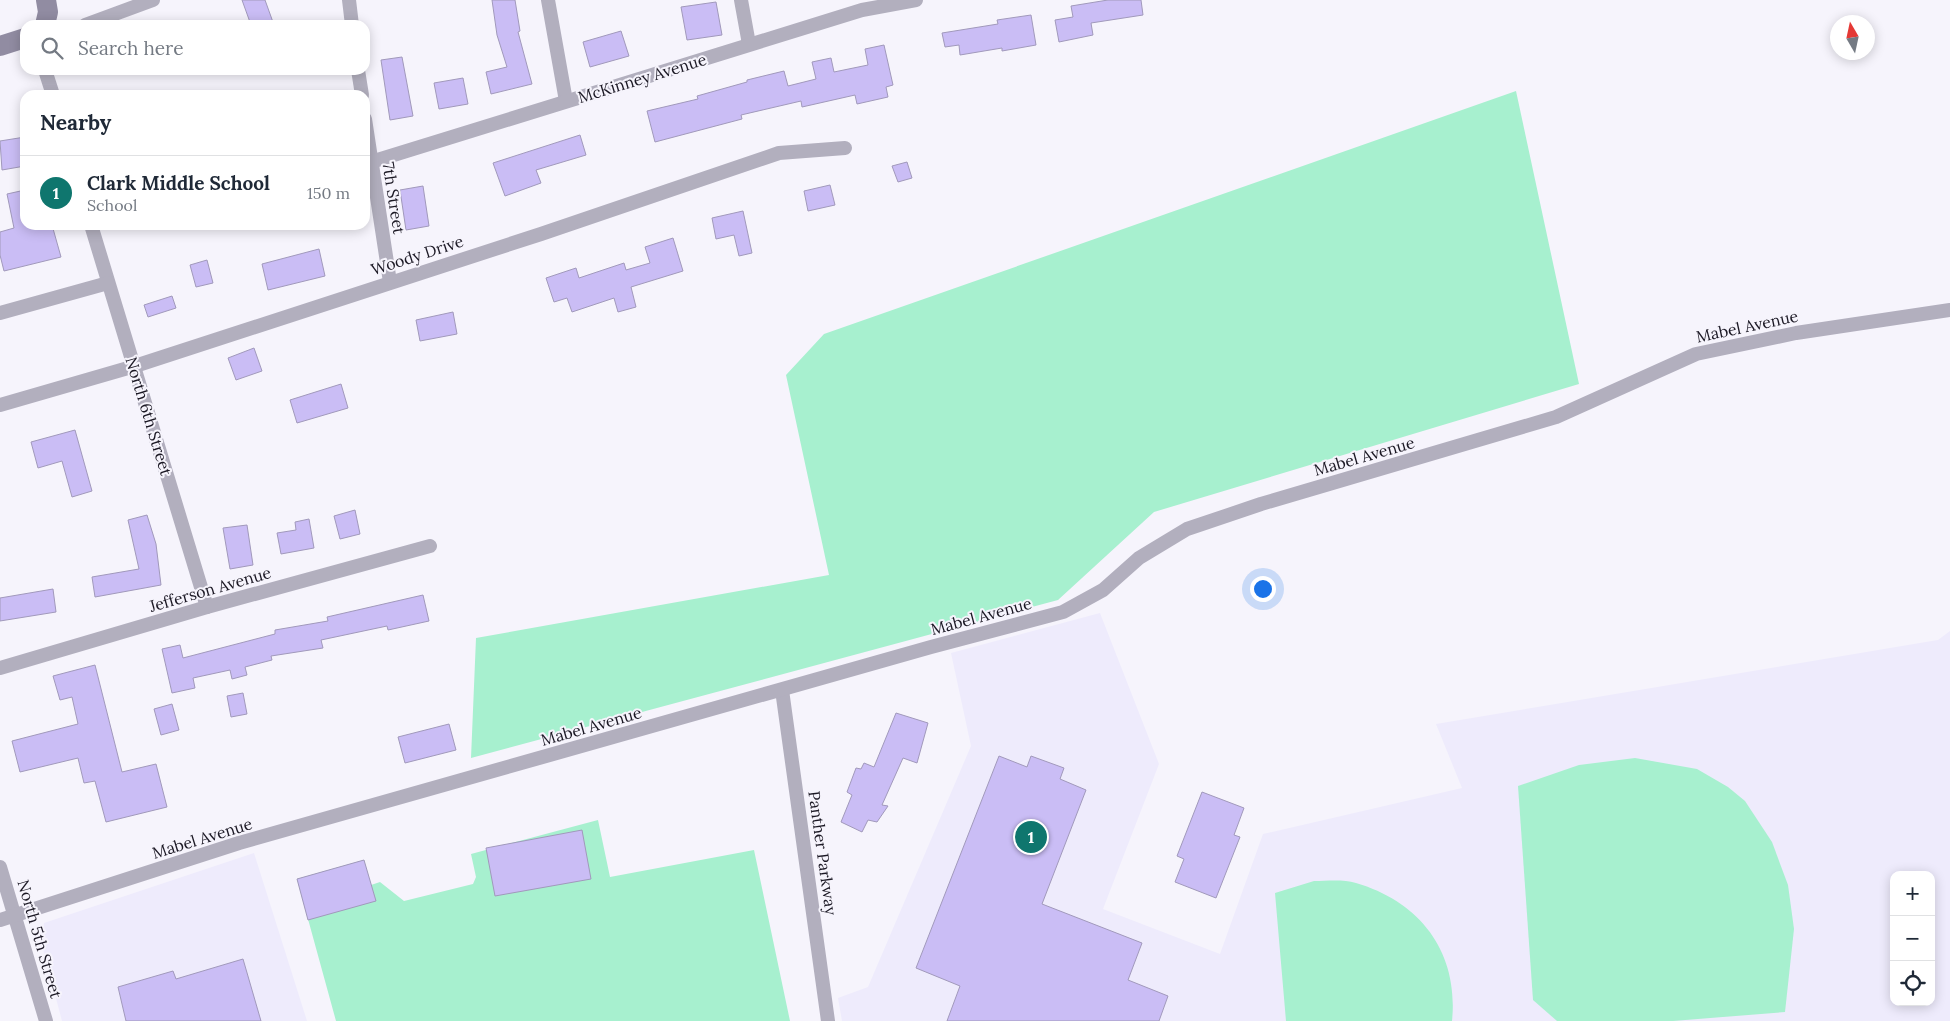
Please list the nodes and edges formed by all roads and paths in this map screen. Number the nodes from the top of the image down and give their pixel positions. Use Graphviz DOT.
graph roads {
  1 [pos="46,0"];
  2 [pos="154,0"];
  3 [pos="349,0"];
  4 [pos="548,0"];
  5 [pos="741,0"];
  6 [pos="916,0"];
  7 [pos="46,20"];
  8 [pos="99,20"];
  9 [pos="351,20"];
  10 [pos="20,40"];
  11 [pos="749,44"];
  12 [pos="0,46"];
  13 [pos="47,75"];
  14 [pos="359,75"];
  15 [pos="51,90"];
  16 [pos="361,90"];
  17 [pos="566,101"];
  18 [pos="845,148"];
  19 [pos="370,155"];
  20 [pos="371,162"];
  21 [pos="92,230"];
  22 [pos="390,282"];
  23 [pos="108,283"];
  24 [pos="1950,310"];
  25 [pos="0,313"];
  26 [pos="135,366"];
  27 [pos="0,404"];
  28 [pos="430,546"];
  29 [pos="207,607"];
  30 [pos="0,668"];
  31 [pos="782,690"];
  32 [pos="0,867"];
  33 [pos="15,916"];
  34 [pos="0,920"];
  35 [pos="46,1021"];
  36 [pos="828,1021"];
  1 -- 7 [label="main road"];
  2 -- 8 [label="street"];
  3 -- 9 [label="street"];
  4 -- 17 [label="street"];
  5 -- 11 [label="street"];
  6 -- 11 [label="street, McKinney Avenue"];
  10 -- 12 [label="main road"];
  11 -- 17 [label="street, McKinney Avenue"];
  13 -- 15 [label="street"];
  14 -- 16 [label="street"];
  17 -- 20 [label="street, McKinney Avenue"];
  18 -- 22 [label="street, Woody Drive"];
  19 -- 20 [label="street, 7th Street"];
  20 -- 22 [label="street, 7th Street"];
  21 -- 23 [label="street, North 6th Street"];
  22 -- 26 [label="street, Woody Drive"];
  23 -- 25 [label="street"];
  23 -- 26 [label="street, North 6th Street"];
  24 -- 31 [label="street, Mabel Avenue"];
  26 -- 27 [label="street, Woody Drive"];
  26 -- 29 [label="street, North 6th Street"];
  28 -- 29 [label="street, Jefferson Avenue"];
  29 -- 30 [label="street, Jefferson Avenue"];
  31 -- 33 [label="street, Mabel Avenue"];
  31 -- 36 [label="street, Panther Parkway"];
  32 -- 33 [label="street, North 5th Street"];
  33 -- 34 [label="street, Mabel Avenue"];
  33 -- 35 [label="street, North 5th Street"];
}
